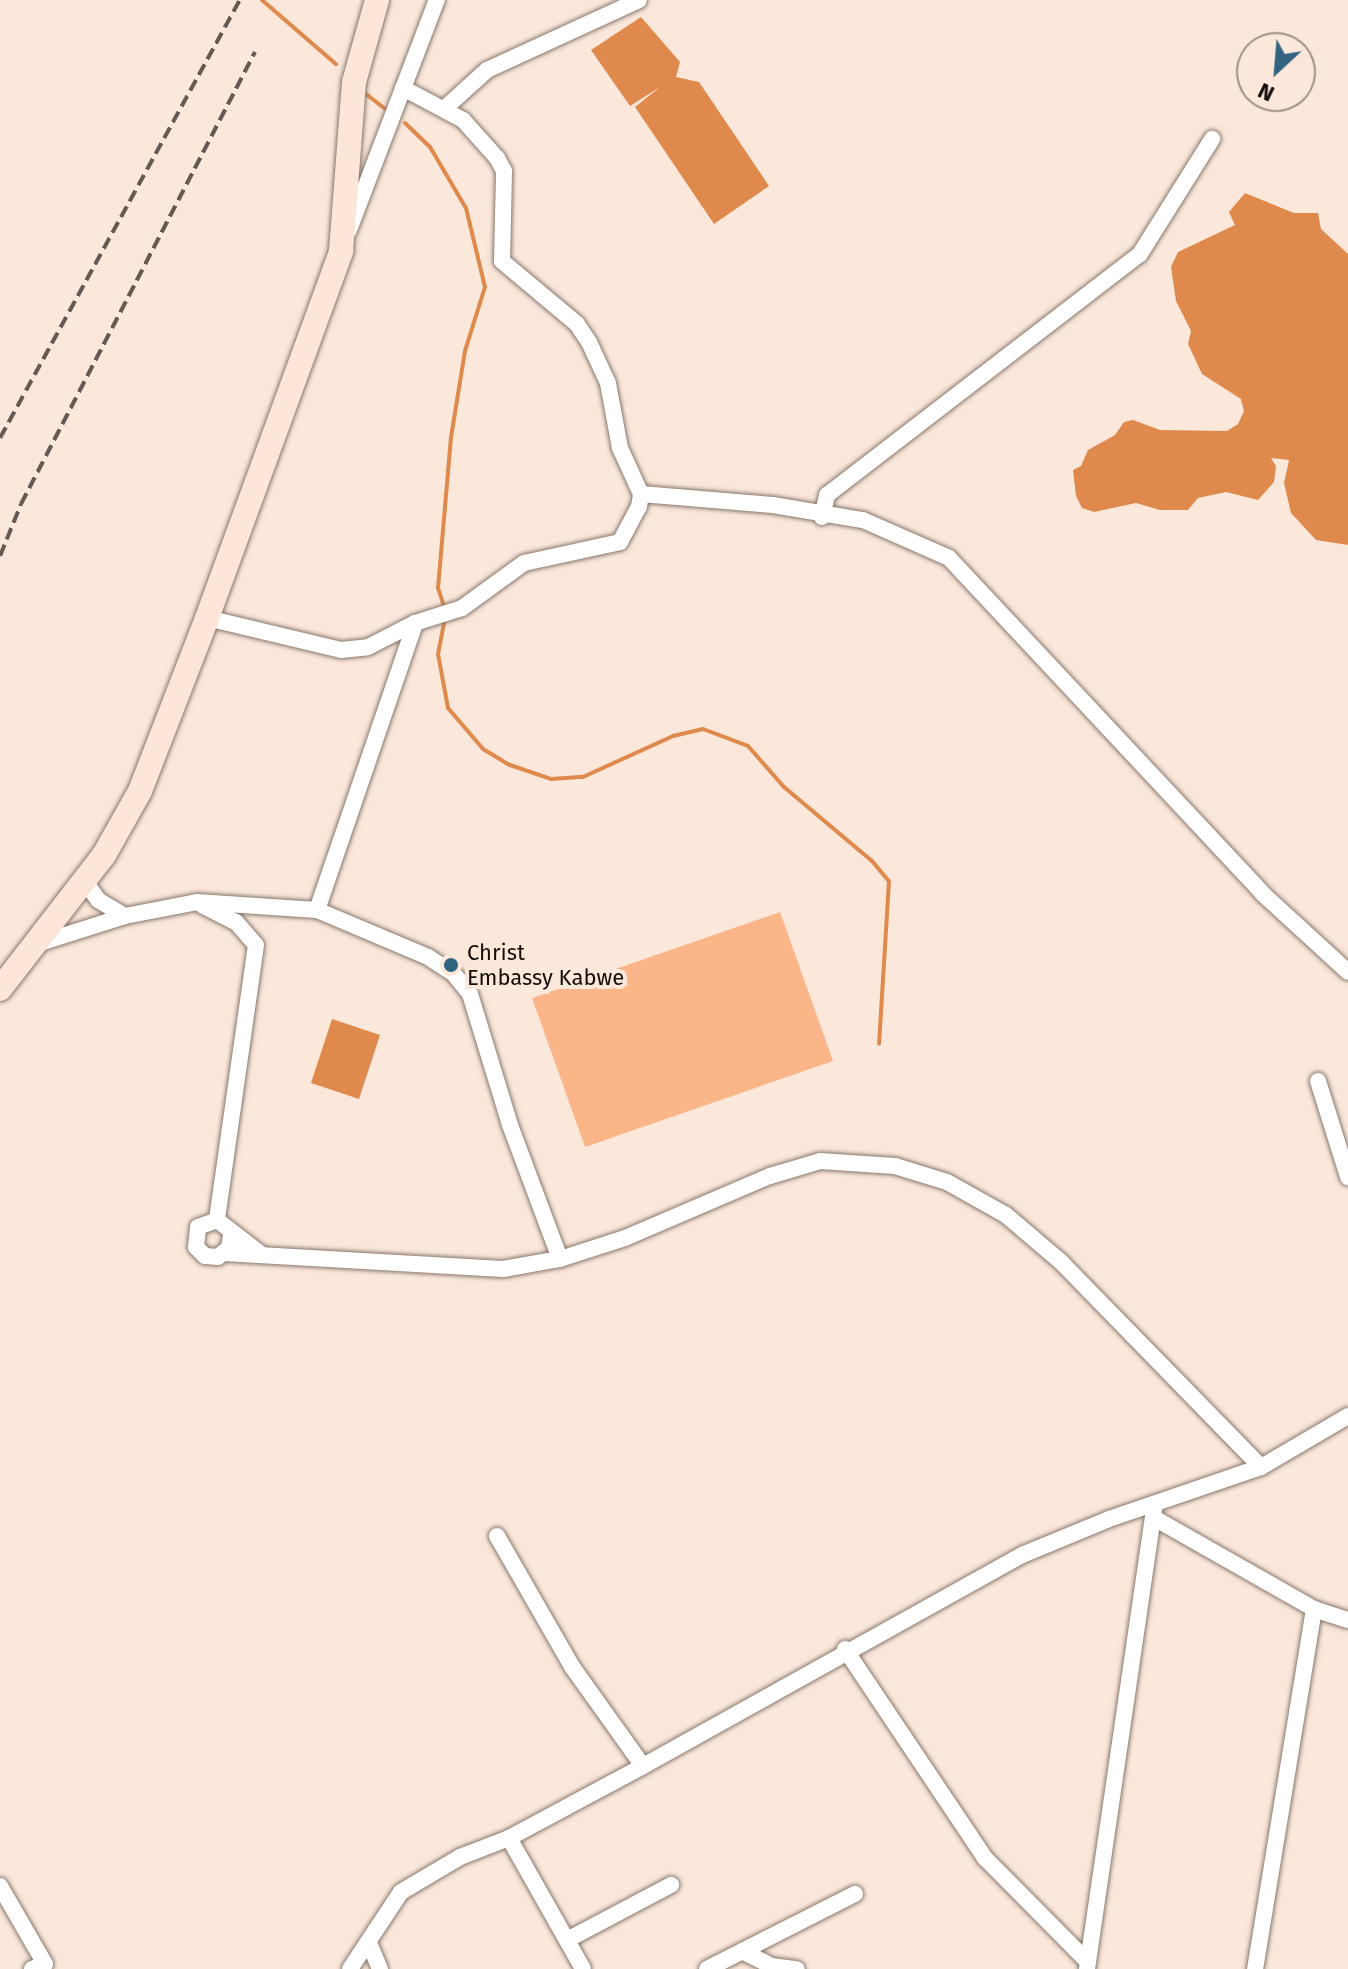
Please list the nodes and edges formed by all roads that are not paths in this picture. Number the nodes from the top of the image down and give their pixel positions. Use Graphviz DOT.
graph roads {
  1 [pos="377,0"];
  2 [pos="437,0"];
  3 [pos="639,0"];
  4 [pos="403,88"];
  5 [pos="444,109"];
  6 [pos="1212,139"];
  7 [pos="341,251"];
  8 [pos="641,494"];
  9 [pos="822,517"];
  10 [pos="207,618"];
  11 [pos="422,620"];
  12 [pos="83,879"];
  13 [pos="197,902"];
  14 [pos="317,910"];
  15 [pos="125,916"];
  16 [pos="31,946"];
  17 [pos="1348,972"];
  18 [pos="0,989"];
  19 [pos="1318,1081"];
  20 [pos="1348,1177"];
  21 [pos="217,1220"];
  22 [pos="231,1235"];
  23 [pos="224,1253"];
  24 [pos="262,1255"];
  25 [pos="560,1259"];
  26 [pos="1348,1416"];
  27 [pos="1261,1467"];
  28 [pos="1154,1511"];
  29 [pos="497,1536"];
  30 [pos="1314,1609"];
  31 [pos="1348,1620"];
  32 [pos="845,1649"];
  33 [pos="643,1766"];
  34 [pos="509,1838"];
  35 [pos="671,1885"];
  36 [pos="0,1886"];
  37 [pos="855,1894"];
  38 [pos="567,1940"];
  39 [pos="369,1943"];
  40 [pos="742,1951"];
  41 [pos="1087,1965"];
  42 [pos="42,1967"];
  43 [pos="350,1969"];
  44 [pos="380,1969"];
  45 [pos="583,1969"];
  46 [pos="707,1969"];
  47 [pos="797,1969"];
  48 [pos="1255,1969"];
  1 -- 7 [label="street"];
  2 -- 4 [label="street"];
  3 -- 5 [label="street"];
  4 -- 5 [label="street"];
  4 -- 7 [label="street"];
  5 -- 8 [label="street"];
  6 -- 9 [label="street"];
  7 -- 10 [label="street"];
  8 -- 9 [label="street"];
  8 -- 11 [label="street"];
  9 -- 17 [label="street"];
  10 -- 11 [label="street"];
  10 -- 12 [label="street"];
  11 -- 14 [label="street"];
  12 -- 15 [label="street"];
  12 -- 16 [label="street"];
  13 -- 14 [label="street"];
  13 -- 15 [label="street"];
  13 -- 21 [label="street"];
  14 -- 25 [label="street"];
  15 -- 16 [label="street"];
  16 -- 18 [label="street"];
  19 -- 20 [label="street"];
  21 -- 22 [label="street"];
  21 -- 23 [label="street"];
  22 -- 23 [label="street"];
  22 -- 24 [label="street"];
  23 -- 24 [label="street"];
  24 -- 25 [label="street"];
  25 -- 27 [label="street"];
  26 -- 27 [label="street"];
  27 -- 28 [label="street"];
  28 -- 30 [label="street"];
  28 -- 32 [label="street"];
  28 -- 41 [label="street"];
  29 -- 33 [label="street"];
  30 -- 31 [label="street"];
  30 -- 48 [label="street"];
  32 -- 33 [label="street"];
  32 -- 41 [label="street"];
  33 -- 34 [label="street"];
  34 -- 38 [label="street"];
  34 -- 39 [label="street"];
  35 -- 38 [label="street"];
  36 -- 42 [label="street"];
  37 -- 40 [label="street"];
  38 -- 45 [label="street"];
  39 -- 43 [label="street"];
  39 -- 44 [label="street"];
  40 -- 46 [label="street"];
  40 -- 47 [label="street"];
}
